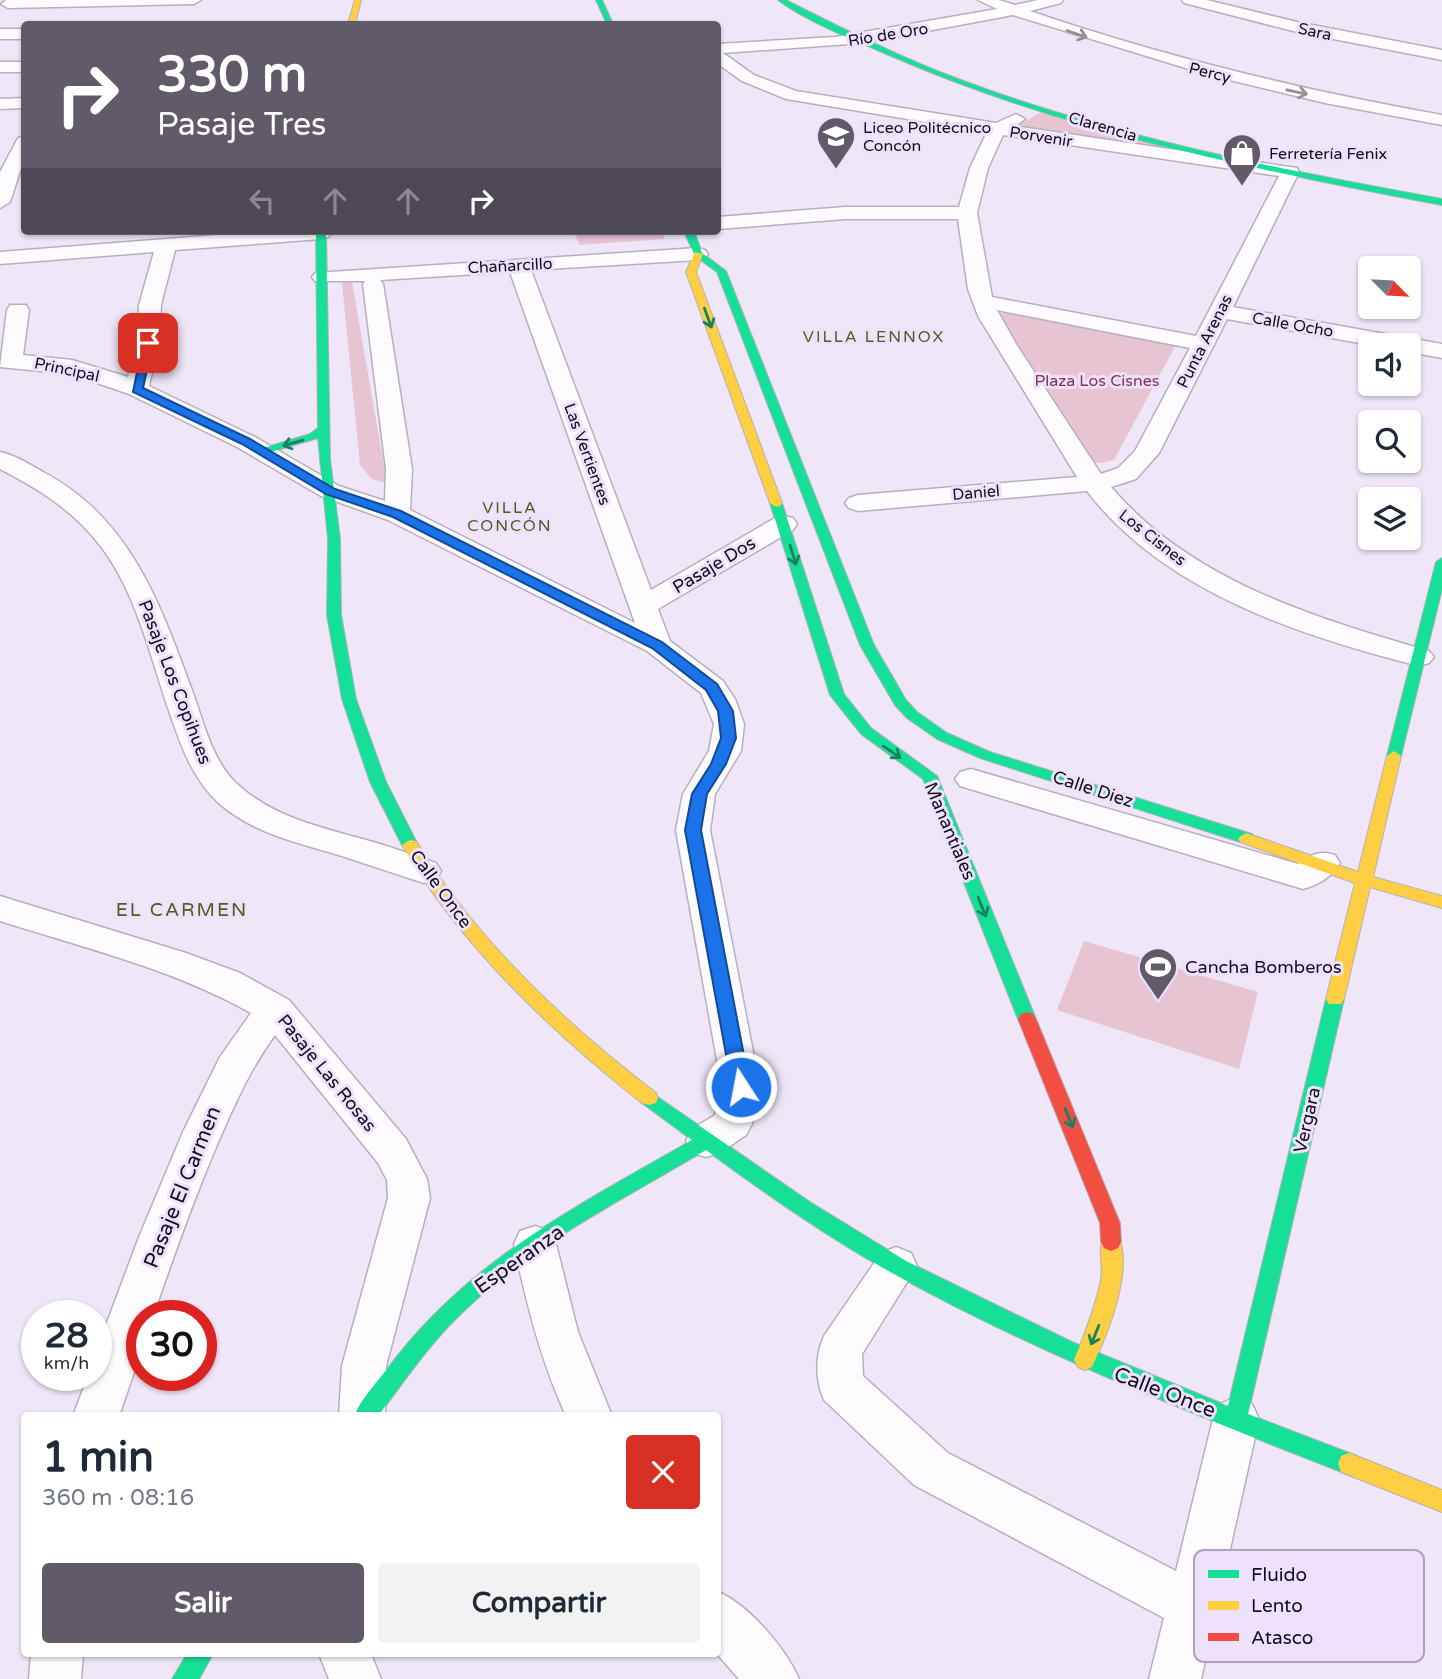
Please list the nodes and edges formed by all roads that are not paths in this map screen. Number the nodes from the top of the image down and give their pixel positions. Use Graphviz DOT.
graph roads {
  1 [pos="194,0"];
  2 [pos="358,0"];
  3 [pos="599,0"];
  4 [pos="781,0"];
  5 [pos="985,0"];
  6 [pos="1056,0"];
  7 [pos="1189,0"];
  8 [pos="120,1"];
  9 [pos="8,4"];
  10 [pos="1013,10"];
  11 [pos="108,17"];
  12 [pos="352,21"];
  13 [pos="609,21"];
  14 [pos="0,34"];
  15 [pos="21,34"];
  16 [pos="852,39"];
  17 [pos="721,50"];
  18 [pos="1442,55"];
  19 [pos="721,59"];
  20 [pos="0,67"];
  21 [pos="21,67"];
  22 [pos="21,103"];
  23 [pos="0,104"];
  24 [pos="1038,107"];
  25 [pos="1442,120"];
  26 [pos="998,129"];
  27 [pos="16,157"];
  28 [pos="1290,172"];
  29 [pos="21,202"];
  30 [pos="1442,202"];
  31 [pos="0,203"];
  32 [pos="967,213"];
  33 [pos="721,223"];
  34 [pos="288,235"];
  35 [pos="321,235"];
  36 [pos="691,235"];
  37 [pos="166,246"];
  38 [pos="698,254"];
  39 [pos="0,258"];
  40 [pos="518,264"];
  41 [pos="322,276"];
  42 [pos="373,284"];
  43 [pos="982,301"];
  44 [pos="18,310"];
  45 [pos="1219,310"];
  46 [pos="1358,336"];
  47 [pos="1202,344"];
  48 [pos="1421,347"];
  49 [pos="1442,351"];
  50 [pos="6,359"];
  51 [pos="137,389"];
  52 [pos="324,429"];
  53 [pos="260,450"];
  54 [pos="0,459"];
  55 [pos="1094,483"];
  56 [pos="330,491"];
  57 [pos="858,503"];
  58 [pos="397,514"];
  59 [pos="784,524"];
  60 [pos="1441,567"];
  61 [pos="644,606"];
  62 [pos="657,645"];
  63 [pos="1419,657"];
  64 [pos="884,682"];
  65 [pos="971,779"];
  66 [pos="1323,863"];
  67 [pos="424,872"];
  68 [pos="1364,880"];
  69 [pos="1442,902"];
  70 [pos="0,908"];
  71 [pos="276,1010"];
  72 [pos="706,1141"];
  73 [pos="535,1244"];
  74 [pos="896,1266"];
  75 [pos="1085,1360"];
  76 [pos="97,1412"];
  77 [pos="363,1412"];
  78 [pos="366,1412"];
  79 [pos="587,1412"];
  80 [pos="1236,1419"];
  81 [pos="1442,1501"];
  82 [pos="1205,1550"];
  83 [pos="1194,1598"];
  84 [pos="1192,1606"];
  85 [pos="721,1620"];
  86 [pos="57,1657"];
  87 [pos="199,1657"];
  88 [pos="346,1657"];
  89 [pos="55,1679"];
  90 [pos="184,1679"];
  91 [pos="355,1679"];
  92 [pos="773,1679"];
  93 [pos="1175,1679"];
  1 -- 8 [label="street"];
  2 -- 12 [label="street"];
  3 -- 13 [label="street"];
  4 -- 16 [label="street, Clarencia"];
  5 -- 10 [label="street, Percy"];
  6 -- 10 [label="street, Río de Oro"];
  7 -- 18 [label="street, Sara"];
  8 -- 9 [label="street"];
  8 -- 11 [label="street"];
  10 -- 16 [label="street, Río de Oro"];
  10 -- 25 [label="street, Percy, one-way"];
  14 -- 15 [label="street"];
  16 -- 17 [label="street, Río de Oro"];
  16 -- 24 [label="street, Clarencia"];
  19 -- 26 [label="street, Porvenir"];
  20 -- 21 [label="street"];
  22 -- 23 [label="street"];
  24 -- 26 [label="street"];
  24 -- 28 [label="street, Clarencia"];
  26 -- 28 [label="street, Porvenir"];
  26 -- 32 [label="street, Los Cisnes"];
  27 -- 31 [label="street"];
  28 -- 30 [label="street, Clarencia"];
  28 -- 45 [label="street, Punta Arenas"];
  29 -- 31 [label="street"];
  32 -- 33 [label="street"];
  32 -- 43 [label="street, Los Cisnes"];
  34 -- 37 [label="street"];
  35 -- 41 [label="street, Calle Once"];
  36 -- 38 [label="street, Manantiales"];
  37 -- 39 [label="street"];
  37 -- 51 [label="street"];
  38 -- 40 [label="street, Chañarcillo"];
  38 -- 59 [label="street, Manantiales, one-way"];
  38 -- 64 [label="street, Manantiales"];
  40 -- 41 [label="street, Chañarcillo"];
  40 -- 61 [label="street, Las Vertientes"];
  41 -- 52 [label="street, Calle Once"];
  42 -- 58 [label="street"];
  43 -- 47 [label="street"];
  43 -- 55 [label="street, Los Cisnes"];
  44 -- 50 [label="street"];
  45 -- 46 [label="street, Calle Ocho"];
  45 -- 47 [label="street, Punta Arenas"];
  47 -- 55 [label="street, Punta Arenas"];
  48 -- 49 [label="street, Calle Ocho"];
  50 -- 51 [label="street, Principal"];
  51 -- 53 [label="street, Principal"];
  52 -- 53 [label="street, one-way"];
  52 -- 56 [label="street, Calle Once"];
  53 -- 56 [label="street, Principal"];
  54 -- 67 [label="street, Pasaje Los Copihues"];
  55 -- 57 [label="street, Daniel"];
  55 -- 63 [label="street, Los Cisnes"];
  56 -- 58 [label="street, Principal"];
  56 -- 67 [label="street, Calle Once"];
  58 -- 62 [label="street, Principal"];
  59 -- 61 [label="street, Pasaje Dos"];
  59 -- 75 [label="street, Manantiales, one-way"];
  60 -- 63 [label="street, Vergara"];
  61 -- 62 [label="street, Las Vertientes"];
  62 -- 72 [label="street, Principal"];
  63 -- 68 [label="street, Vergara"];
  64 -- 66 [label="street, Calle Diez"];
  65 -- 66 [label="street, Calle Diez"];
  66 -- 68 [label="street, Calle Diez"];
  67 -- 72 [label="street, Calle Once"];
  68 -- 69 [label="street, Calle Diez"];
  68 -- 80 [label="street, Vergara"];
  70 -- 71 [label="street, Pasaje Las Rosas"];
  71 -- 76 [label="street, Pasaje El Carmen"];
  71 -- 77 [label="street, Pasaje Las Rosas"];
  72 -- 73 [label="street, Esperanza"];
  72 -- 74 [label="street, Calle Once"];
  73 -- 78 [label="street, Esperanza"];
  73 -- 79 [label="street"];
  74 -- 75 [label="street, Calle Once"];
  74 -- 84 [label="street"];
  75 -- 80 [label="street, Calle Once"];
  80 -- 81 [label="street, Calle Once"];
  80 -- 82 [label="street, Vergara"];
  83 -- 84 [label="street, Vergara"];
  84 -- 93 [label="street, Vergara"];
  85 -- 92 [label="street"];
  86 -- 89 [label="street"];
  87 -- 90 [label="street"];
  88 -- 91 [label="street"];
}
